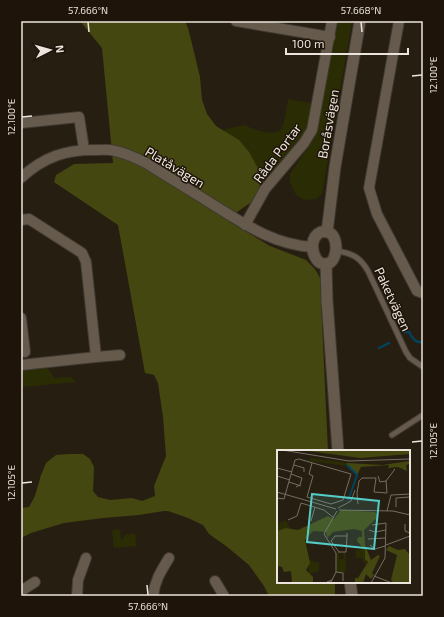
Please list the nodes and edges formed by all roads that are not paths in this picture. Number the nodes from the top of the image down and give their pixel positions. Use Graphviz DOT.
graph roads {
  1 [pos="236,21"];
  2 [pos="332,21"];
  3 [pos="360,21"];
  4 [pos="399,21"];
  5 [pos="330,36"];
  6 [pos="21,123"];
  7 [pos="84,150"];
  8 [pos="21,178"];
  9 [pos="21,220"];
  10 [pos="245,225"];
  11 [pos="327,232"];
  12 [pos="313,247"];
  13 [pos="336,251"];
  14 [pos="326,264"];
  15 [pos="423,292"];
  16 [pos="21,318"];
  17 [pos="25,352"];
  18 [pos="120,355"];
  19 [pos="96,357"];
  20 [pos="21,365"];
  21 [pos="423,367"];
  22 [pos="423,416"];
  23 [pos="392,434"];
  24 [pos="338,450"];
  25 [pos="86,558"];
  26 [pos="169,558"];
  27 [pos="215,581"];
  28 [pos="35,582"];
  29 [pos="350,583"];
  30 [pos="21,590"];
  31 [pos="76,596"];
  32 [pos="153,596"];
  33 [pos="224,596"];
  34 [pos="352,596"];
  1 -- 5 [label="street"];
  2 -- 5 [label="street, Råda Portar"];
  3 -- 11 [label="street, Boråsvägen"];
  4 -- 15 [label="street"];
  5 -- 10 [label="street, Råda Portar"];
  6 -- 7 [label="street"];
  7 -- 8 [label="street, Platåvägen"];
  7 -- 10 [label="street, Platåvägen"];
  9 -- 19 [label="street"];
  10 -- 12 [label="street, Platåvägen"];
  11 -- 12 [label="street"];
  11 -- 13 [label="street"];
  12 -- 14 [label="street"];
  13 -- 14 [label="street"];
  13 -- 21 [label="lane, Paketvägen"];
  14 -- 24 [label="street"];
  16 -- 17 [label="street"];
  18 -- 19 [label="street"];
  19 -- 20 [label="street"];
  22 -- 23 [label="lane"];
  25 -- 31 [label="street"];
  26 -- 32 [label="street"];
  27 -- 33 [label="street"];
  28 -- 30 [label="street"];
  29 -- 34 [label="street"];
}
